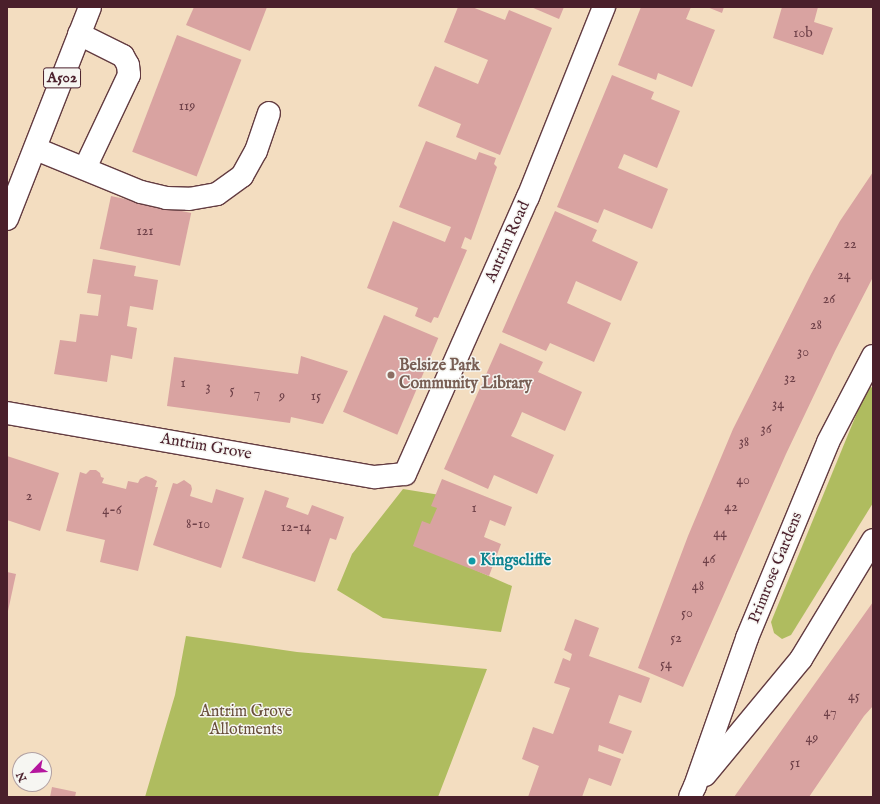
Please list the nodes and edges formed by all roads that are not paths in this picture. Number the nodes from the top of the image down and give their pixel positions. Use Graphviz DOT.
graph roads {
  1 [pos="90,7"];
  2 [pos="604,7"];
  3 [pos="79,34"];
  4 [pos="269,113"];
  5 [pos="36,149"];
  6 [pos="85,168"];
  7 [pos="7,218"];
  8 [pos="873,356"];
  9 [pos="7,413"];
  10 [pos="405,474"];
  11 [pos="873,540"];
  12 [pos="692,792"];
  1 -- 3 [label="street, A502"];
  2 -- 10 [label="street, Antrim Road"];
  3 -- 5 [label="street, A502"];
  3 -- 6 [label="street"];
  4 -- 6 [label="street"];
  5 -- 6 [label="street"];
  5 -- 7 [label="street, A502"];
  8 -- 12 [label="street, Primrose Gardens"];
  9 -- 10 [label="street, Antrim Grove"];
  11 -- 12 [label="street, Primrose Gardens"];
}
